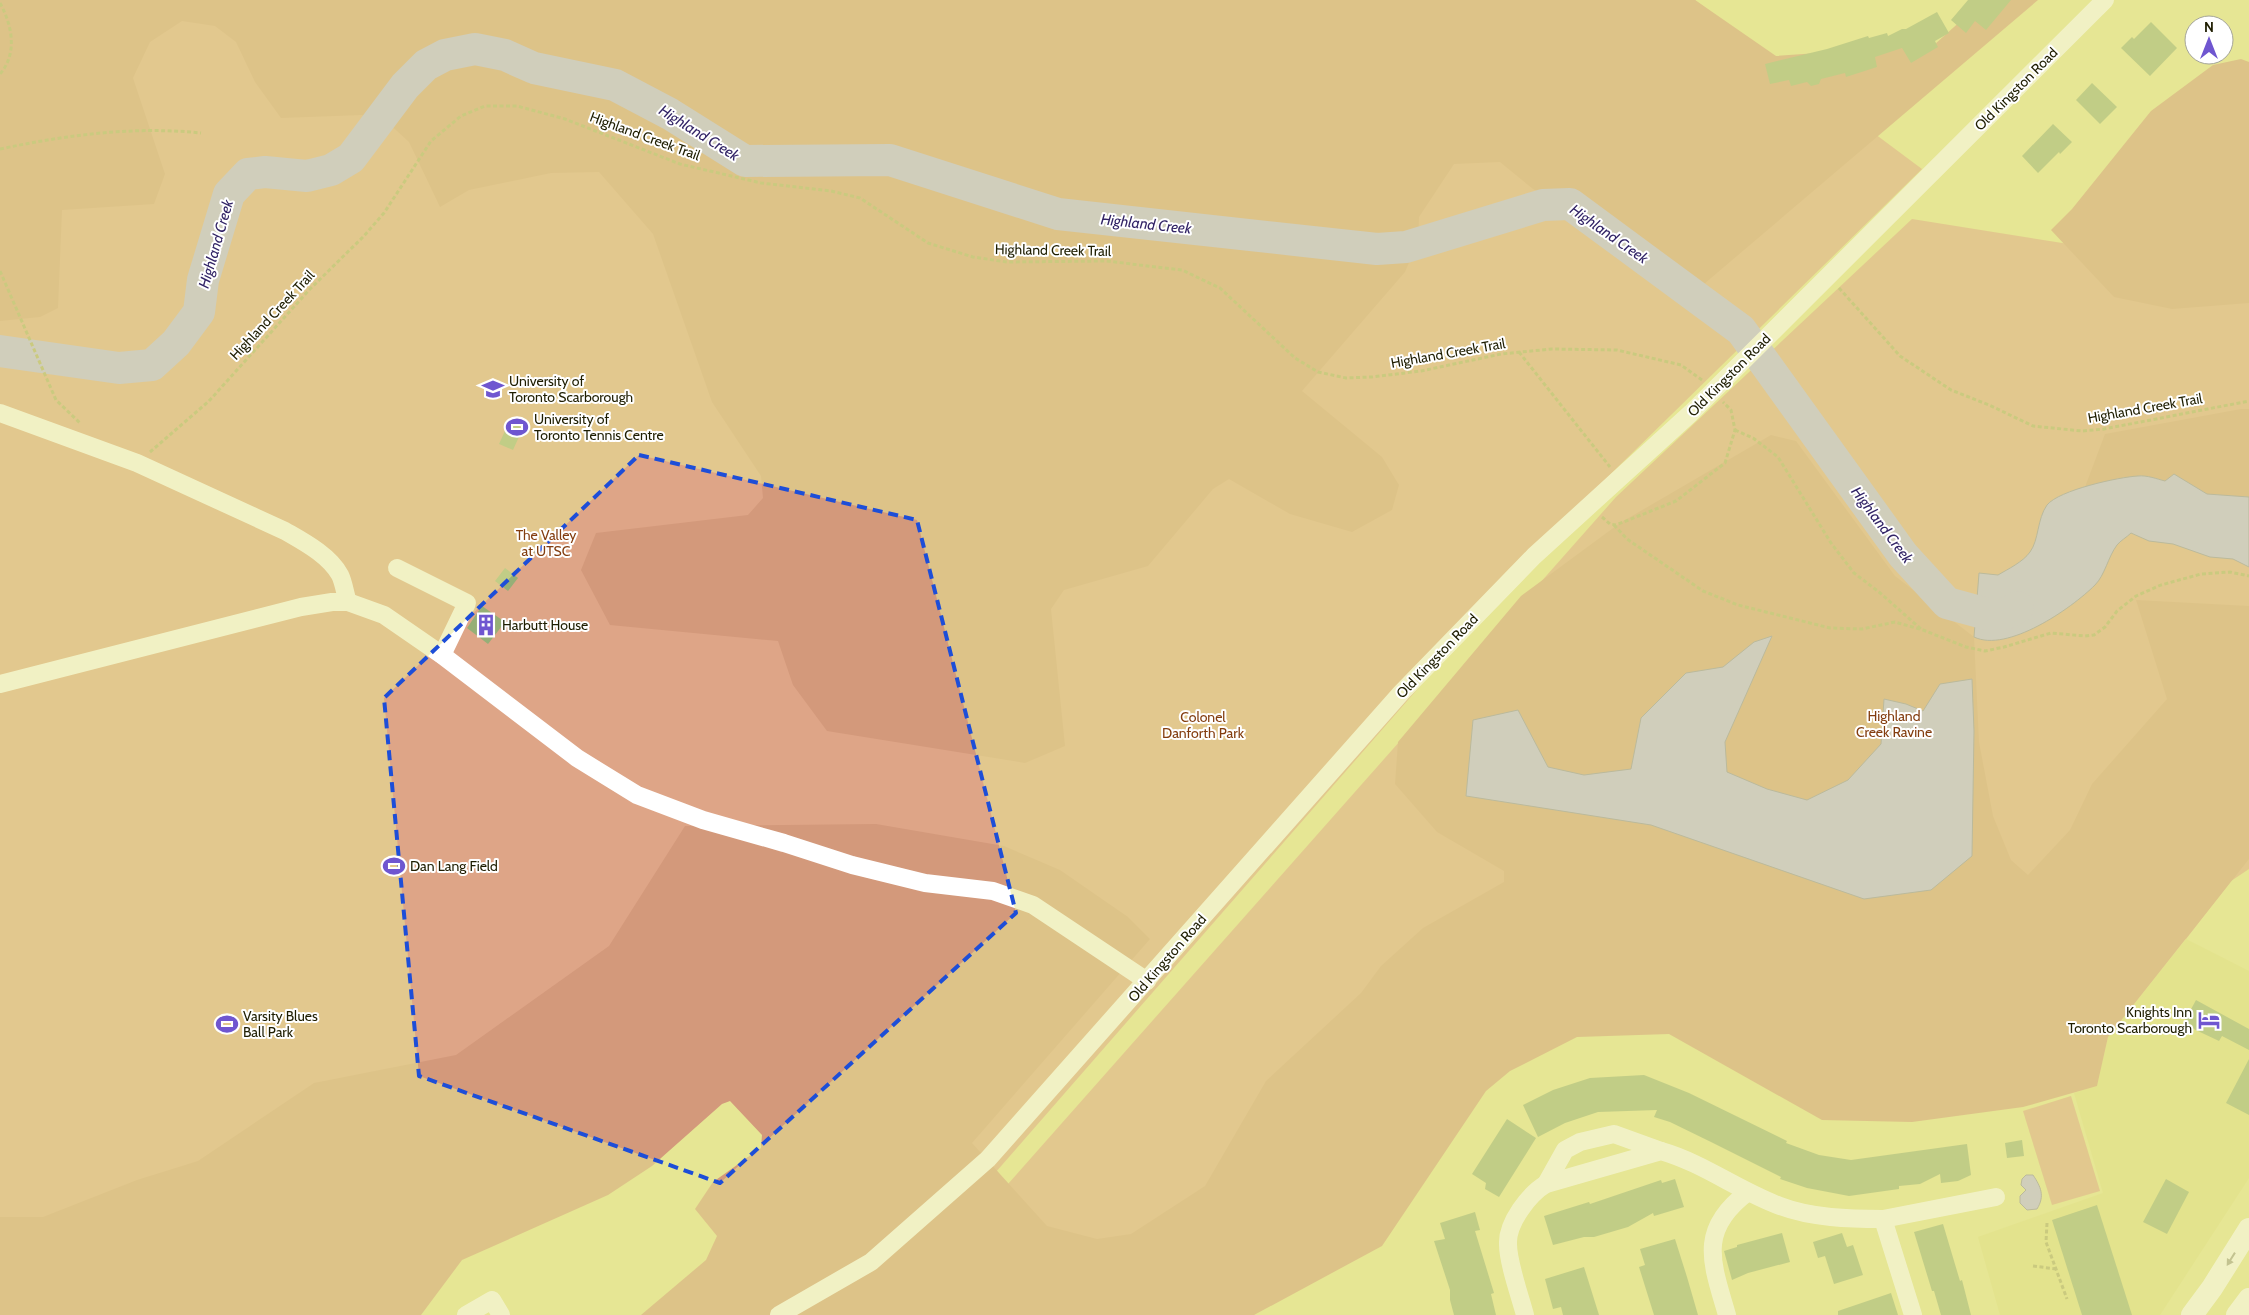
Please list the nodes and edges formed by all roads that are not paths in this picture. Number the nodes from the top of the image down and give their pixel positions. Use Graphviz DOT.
graph roads {
  1 [pos="2105,0"];
  2 [pos="0,413"];
  3 [pos="397,568"];
  4 [pos="348,602"];
  5 [pos="442,656"];
  6 [pos="0,684"];
  7 [pos="1147,981"];
  8 [pos="1661,1150"];
  9 [pos="1546,1184"];
  10 [pos="1748,1192"];
  11 [pos="1996,1197"];
  12 [pos="1883,1219"];
  13 [pos="2249,1229"];
  14 [pos="2249,1299"];
  15 [pos="466,1315"];
  16 [pos="501,1315"];
  17 [pos="780,1315"];
  18 [pos="1525,1315"];
  19 [pos="1727,1315"];
  20 [pos="1913,1315"];
  21 [pos="2192,1315"];
  22 [pos="2237,1315"];
  1 -- 7 [label="street, Old Kingston Road"];
  2 -- 4 [label="street"];
  3 -- 5 [label="street"];
  4 -- 5 [label="street"];
  4 -- 6 [label="street"];
  5 -- 7 [label="street"];
  7 -- 17 [label="street, Old Kingston Road"];
  8 -- 9 [label="street"];
  8 -- 9 [label="street"];
  8 -- 10 [label="street"];
  9 -- 18 [label="street"];
  10 -- 12 [label="street"];
  10 -- 19 [label="street"];
  11 -- 12 [label="street"];
  12 -- 20 [label="street"];
  13 -- 21 [label="main road, one-way"];
  14 -- 22 [label="main road"];
  15 -- 16 [label="street"];
}
